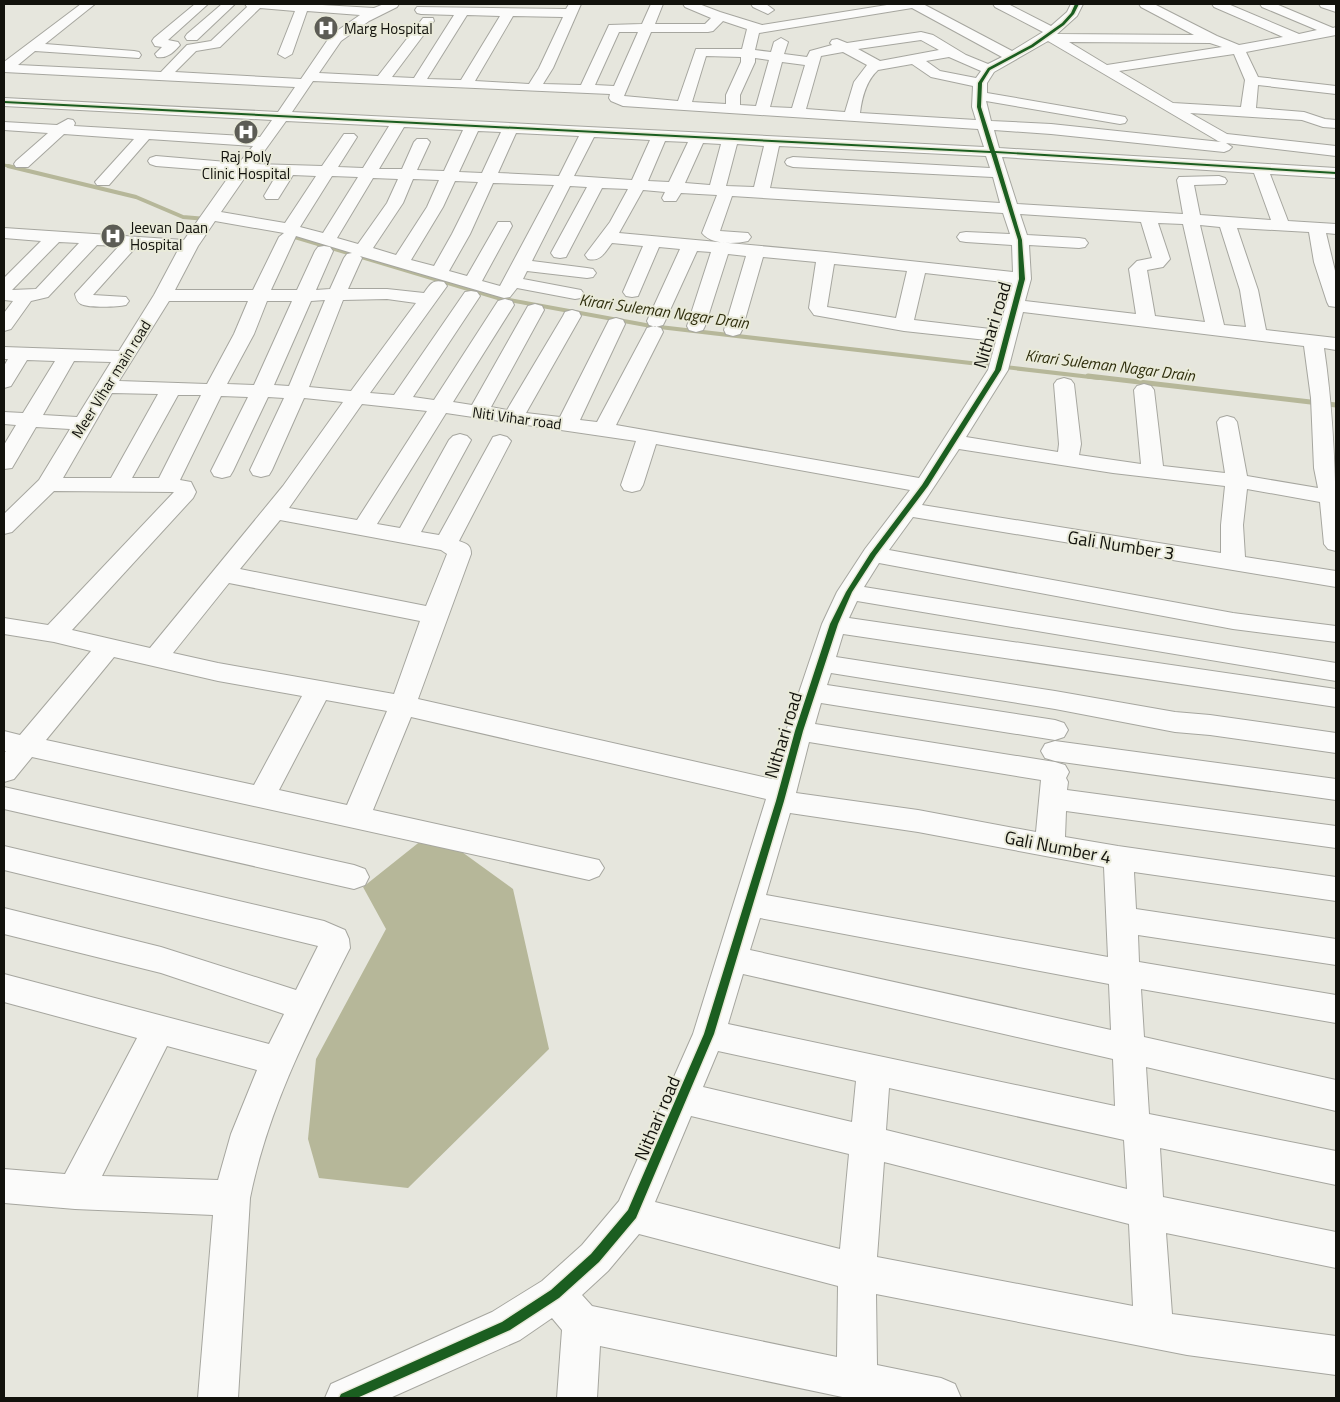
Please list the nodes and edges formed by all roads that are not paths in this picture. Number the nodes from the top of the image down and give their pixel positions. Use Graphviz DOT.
graph roads {
  1 [pos="89,4"];
  2 [pos="202,4"];
  3 [pos="229,4"];
  4 [pos="258,4"];
  5 [pos="340,4"];
  6 [pos="393,4"];
  7 [pos="657,4"];
  8 [pos="825,4"];
  9 [pos="852,4"];
  10 [pos="914,4"];
  11 [pos="999,4"];
  12 [pos="1024,4"];
  13 [pos="1145,4"];
  14 [pos="1251,4"];
  15 [pos="1266,4"];
  16 [pos="1326,4"];
  17 [pos="287,6"];
  18 [pos="695,6"];
  19 [pos="882,6"];
  20 [pos="1223,6"];
  21 [pos="573,8"];
  22 [pos="721,8"];
  23 [pos="1336,8"];
  24 [pos="302,9"];
  25 [pos="327,10"];
  26 [pos="463,11"];
  27 [pos="374,12"];
  28 [pos="508,12"];
  29 [pos="866,12"];
  30 [pos="842,15"];
  31 [pos="1249,18"];
  32 [pos="905,20"];
  33 [pos="802,22"];
  34 [pos="1057,25"];
  35 [pos="646,27"];
  36 [pos="1191,27"];
  37 [pos="708,28"];
  38 [pos="754,30"];
  39 [pos="1335,36"];
  40 [pos="1014,37"];
  41 [pos="1296,38"];
  42 [pos="1212,39"];
  43 [pos="781,41"];
  44 [pos="13,46"];
  45 [pos="843,46"];
  46 [pos="32,47"];
  47 [pos="181,47"];
  48 [pos="1238,49"];
  49 [pos="100,52"];
  50 [pos="701,52"];
  51 [pos="952,52"];
  52 [pos="748,53"];
  53 [pos="162,54"];
  54 [pos="285,54"];
  55 [pos="134,55"];
  56 [pos="1011,56"];
  57 [pos="777,57"];
  58 [pos="916,60"];
  59 [pos="813,62"];
  60 [pos="875,65"];
  61 [pos="989,68"];
  62 [pos="1105,69"];
  63 [pos="7,70"];
  64 [pos="75,72"];
  65 [pos="137,75"];
  66 [pos="164,76"];
  67 [pos="213,78"];
  68 [pos="307,80"];
  69 [pos="1252,80"];
  70 [pos="382,81"];
  71 [pos="418,82"];
  72 [pos="465,85"];
  73 [pos="533,88"];
  74 [pos="586,89"];
  75 [pos="980,89"];
  76 [pos="1336,90"];
  77 [pos="618,92"];
  78 [pos="56,93"];
  79 [pos="803,96"];
  80 [pos="820,97"];
  81 [pos="837,98"];
  82 [pos="861,100"];
  83 [pos="4,102"];
  84 [pos="1167,106"];
  85 [pos="96,107"];
  86 [pos="683,107"];
  87 [pos="1049,108"];
  88 [pos="733,109"];
  89 [pos="762,111"];
  90 [pos="1250,111"];
  91 [pos="187,112"];
  92 [pos="798,113"];
  93 [pos="280,116"];
  94 [pos="852,117"];
  95 [pos="399,123"];
  96 [pos="1137,123"];
  97 [pos="1330,123"];
  98 [pos="985,125"];
  99 [pos="4,126"];
  100 [pos="23,127"];
  101 [pos="472,127"];
  102 [pos="511,128"];
  103 [pos="60,129"];
  104 [pos="1051,129"];
  105 [pos="590,132"];
  106 [pos="145,135"];
  107 [pos="1336,135"];
  108 [pos="659,136"];
  109 [pos="349,137"];
  110 [pos="698,138"];
  111 [pos="730,140"];
  112 [pos="264,142"];
  113 [pos="422,142"];
  114 [pos="772,142"];
  115 [pos="4,143"];
  116 [pos="1224,143"];
  117 [pos="1284,146"];
  118 [pos="1336,151"];
  119 [pos="993,152"];
  120 [pos="1052,155"];
  121 [pos="156,161"];
  122 [pos="793,162"];
  123 [pos="22,164"];
  124 [pos="1227,165"];
  125 [pos="1260,167"];
  126 [pos="243,168"];
  127 [pos="288,169"];
  128 [pos="328,170"];
  129 [pos="369,172"];
  130 [pos="408,173"];
  131 [pos="999,173"];
  132 [pos="1336,173"];
  133 [pos="450,175"];
  134 [pos="765,175"];
  135 [pos="489,177"];
  136 [pos="815,179"];
  137 [pos="565,180"];
  138 [pos="103,182"];
  139 [pos="597,182"];
  140 [pos="1233,182"];
  141 [pos="1250,184"];
  142 [pos="638,185"];
  143 [pos="1267,185"];
  144 [pos="984,190"];
  145 [pos="722,191"];
  146 [pos="1004,192"];
  147 [pos="673,193"];
  148 [pos="761,193"];
  149 [pos="272,196"];
  150 [pos="1010,210"];
  151 [pos="208,218"];
  152 [pos="1148,218"];
  153 [pos="1192,221"];
  154 [pos="1227,223"];
  155 [pos="1282,225"];
  156 [pos="504,226"];
  157 [pos="1317,228"];
  158 [pos="1336,229"];
  159 [pos="289,233"];
  160 [pos="651,235"];
  161 [pos="54,237"];
  162 [pos="608,237"];
  163 [pos="966,237"];
  164 [pos="8,238"];
  165 [pos="92,240"];
  166 [pos="1020,240"];
  167 [pos="132,242"];
  168 [pos="717,242"];
  169 [pos="1079,243"];
  170 [pos="326,245"];
  171 [pos="189,246"];
  172 [pos="690,246"];
  173 [pos="492,247"];
  174 [pos="763,251"];
  175 [pos="560,253"];
  176 [pos="357,254"];
  177 [pos="594,255"];
  178 [pos="524,257"];
  179 [pos="826,257"];
  180 [pos="401,262"];
  181 [pos="917,267"];
  182 [pos="587,273"];
  183 [pos="1022,279"];
  184 [pos="512,282"];
  185 [pos="435,286"];
  186 [pos="4,288"];
  187 [pos="472,289"];
  188 [pos="632,292"];
  189 [pos="304,294"];
  190 [pos="336,294"];
  191 [pos="575,294"];
  192 [pos="4,295"];
  193 [pos="163,295"];
  194 [pos="26,296"];
  195 [pos="261,296"];
  196 [pos="120,301"];
  197 [pos="1336,302"];
  198 [pos="505,305"];
  199 [pos="1014,305"];
  200 [pos="534,310"];
  201 [pos="572,316"];
  202 [pos="1147,322"];
  203 [pos="616,324"];
  204 [pos="4,325"];
  205 [pos="904,325"];
  206 [pos="696,326"];
  207 [pos="733,330"];
  208 [pos="1216,330"];
  209 [pos="1257,334"];
  210 [pos="1005,336"];
  211 [pos="1313,342"];
  212 [pos="1336,344"];
  213 [pos="12,353"];
  214 [pos="67,356"];
  215 [pos="124,357"];
  216 [pos="4,382"];
  217 [pos="1064,384"];
  218 [pos="106,387"];
  219 [pos="172,388"];
  220 [pos="214,390"];
  221 [pos="1144,390"];
  222 [pos="261,391"];
  223 [pos="297,392"];
  224 [pos="356,398"];
  225 [pos="399,402"];
  226 [pos="441,407"];
  227 [pos="478,412"];
  228 [pos="4,418"];
  229 [pos="513,418"];
  230 [pos="29,420"];
  231 [pos="1227,422"];
  232 [pos="83,424"];
  233 [pos="567,426"];
  234 [pos="603,430"];
  235 [pos="648,436"];
  236 [pos="460,440"];
  237 [pos="952,440"];
  238 [pos="500,441"];
  239 [pos="1067,460"];
  240 [pos="4,463"];
  241 [pos="261,470"];
  242 [pos="222,471"];
  243 [pos="1153,472"];
  244 [pos="1237,481"];
  245 [pos="48,484"];
  246 [pos="118,484"];
  247 [pos="167,484"];
  248 [pos="632,485"];
  249 [pos="925,486"];
  250 [pos="1334,497"];
  251 [pos="906,509"];
  252 [pos="275,512"];
  253 [pos="4,527"];
  254 [pos="364,529"];
  255 [pos="407,537"];
  256 [pos="446,544"];
  257 [pos="1336,544"];
  258 [pos="873,554"];
  259 [pos="1233,562"];
  260 [pos="225,574"];
  261 [pos="1336,579"];
  262 [pos="849,592"];
  263 [pos="434,616"];
  264 [pos="834,624"];
  265 [pos="4,626"];
  266 [pos="54,634"];
  267 [pos="1336,634"];
  268 [pos="109,646"];
  269 [pos="156,657"];
  270 [pos="821,663"];
  271 [pos="1336,672"];
  272 [pos="318,691"];
  273 [pos="812,692"];
  274 [pos="1336,698"];
  275 [pos="1055,700"];
  276 [pos="403,705"];
  277 [pos="799,730"];
  278 [pos="1336,743"];
  279 [pos="15,744"];
  280 [pos="1055,763"];
  281 [pos="4,772"];
  282 [pos="1336,790"];
  283 [pos="781,797"];
  284 [pos="4,798"];
  285 [pos="260,798"];
  286 [pos="356,818"];
  287 [pos="1336,837"];
  288 [pos="1050,846"];
  289 [pos="4,858"];
  290 [pos="1118,858"];
  291 [pos="589,868"];
  292 [pos="354,877"];
  293 [pos="1336,889"];
  294 [pos="749,904"];
  295 [pos="1122,920"];
  296 [pos="4,921"];
  297 [pos="1336,952"];
  298 [pos="733,960"];
  299 [pos="1124,974"];
  300 [pos="4,988"];
  301 [pos="304,1007"];
  302 [pos="1336,1009"];
  303 [pos="158,1028"];
  304 [pos="709,1034"];
  305 [pos="1128,1047"];
  306 [pos="278,1061"];
  307 [pos="874,1070"];
  308 [pos="1336,1095"];
  309 [pos="682,1098"];
  310 [pos="1137,1127"];
  311 [pos="868,1142"];
  312 [pos="1336,1168"];
  313 [pos="4,1186"];
  314 [pos="75,1192"];
  315 [pos="232,1198"];
  316 [pos="1146,1211"];
  317 [pos="632,1214"];
  318 [pos="1336,1250"];
  319 [pos="857,1272"];
  320 [pos="555,1294"];
  321 [pos="582,1323"];
  322 [pos="1154,1330"];
  323 [pos="1336,1356"];
  324 [pos="856,1380"];
  325 [pos="218,1398"];
  326 [pos="345,1398"];
  327 [pos="577,1398"];
  328 [pos="941,1398"];
  1 -- 46 [label="street"];
  2 -- 53 [label="street"];
  3 -- 47 [label="street"];
  4 -- 17 [label="street"];
  4 -- 66 [label="street"];
  5 -- 25 [label="street"];
  6 -- 27 [label="street, Meer Vihar main road"];
  7 -- 35 [label="street"];
  8 -- 30 [label="street"];
  9 -- 29 [label="street"];
  10 -- 19 [label="street"];
  10 -- 56 [label="street"];
  11 -- 34 [label="street"];
  12 -- 34 [label="street"];
  13 -- 36 [label="street"];
  14 -- 20 [label="street"];
  15 -- 39 [label="street"];
  16 -- 23 [label="street"];
  17 -- 24 [label="street"];
  18 -- 22 [label="street"];
  19 -- 29 [label="street"];
  19 -- 32 [label="street"];
  20 -- 31 [label="street"];
  21 -- 28 [label="street"];
  21 -- 73 [label="street"];
  22 -- 37 [label="street"];
  22 -- 38 [label="street"];
  24 -- 25 [label="street"];
  24 -- 54 [label="street"];
  25 -- 27 [label="street"];
  26 -- 28 [label="street"];
  26 -- 70 [label="street"];
  26 -- 71 [label="street"];
  27 -- 68 [label="street, Meer Vihar main road"];
  28 -- 72 [label="street"];
  29 -- 30 [label="street"];
  30 -- 33 [label="street"];
  31 -- 36 [label="street"];
  31 -- 41 [label="street"];
  33 -- 38 [label="street"];
  33 -- 45 [label="street"];
  34 -- 40 [label="street"];
  34 -- 42 [label="street"];
  34 -- 56 [label="street"];
  34 -- 62 [label="street"];
  35 -- 37 [label="street"];
  35 -- 74 [label="street"];
  35 -- 77 [label="street"];
  36 -- 42 [label="street"];
  37 -- 38 [label="street"];
  37 -- 50 [label="street"];
  38 -- 52 [label="street"];
  39 -- 41 [label="street"];
  41 -- 48 [label="street"];
  42 -- 48 [label="street"];
  43 -- 57 [label="street"];
  44 -- 46 [label="street"];
  45 -- 51 [label="street"];
  45 -- 59 [label="street"];
  45 -- 60 [label="street"];
  46 -- 49 [label="street"];
  46 -- 63 [label="street"];
  48 -- 62 [label="street"];
  48 -- 69 [label="street"];
  49 -- 55 [label="street"];
  49 -- 64 [label="street"];
  50 -- 52 [label="street"];
  50 -- 86 [label="street"];
  51 -- 58 [label="street"];
  51 -- 61 [label="street"];
  52 -- 57 [label="street"];
  52 -- 88 [label="street"];
  56 -- 61 [label="street"];
  57 -- 59 [label="street"];
  57 -- 89 [label="street"];
  58 -- 60 [label="street"];
  58 -- 75 [label="street"];
  59 -- 79 [label="street"];
  60 -- 82 [label="street"];
  61 -- 75 [label="street"];
  62 -- 84 [label="street"];
  63 -- 64 [label="street"];
  64 -- 65 [label="street"];
  64 -- 78 [label="street"];
  65 -- 66 [label="street"];
  65 -- 85 [label="street"];
  66 -- 67 [label="street"];
  67 -- 68 [label="street"];
  67 -- 91 [label="street"];
  68 -- 70 [label="street"];
  68 -- 93 [label="street, Meer Vihar main road"];
  69 -- 76 [label="street"];
  69 -- 90 [label="street"];
  70 -- 71 [label="street"];
  71 -- 72 [label="street"];
  72 -- 73 [label="street"];
  73 -- 74 [label="street"];
  74 -- 77 [label="street"];
  75 -- 87 [label="street"];
  75 -- 98 [label="street, Nithari road"];
  77 -- 86 [label="street"];
  78 -- 83 [label="street"];
  78 -- 85 [label="street"];
  78 -- 100 [label="street"];
  79 -- 80 [label="street"];
  79 -- 92 [label="street"];
  81 -- 82 [label="street"];
  82 -- 94 [label="street"];
  84 -- 90 [label="street"];
  84 -- 116 [label="street"];
  85 -- 91 [label="street"];
  85 -- 103 [label="street"];
  86 -- 88 [label="street"];
  87 -- 96 [label="street"];
  87 -- 104 [label="street"];
  88 -- 89 [label="street"];
  89 -- 92 [label="street"];
  90 -- 97 [label="street"];
  90 -- 117 [label="street"];
  91 -- 93 [label="street"];
  92 -- 94 [label="street"];
  93 -- 95 [label="street"];
  93 -- 112 [label="street, Meer Vihar main road"];
  94 -- 98 [label="street"];
  95 -- 101 [label="street"];
  95 -- 129 [label="street"];
  97 -- 107 [label="street"];
  98 -- 104 [label="street"];
  98 -- 119 [label="street, Nithari road"];
  99 -- 100 [label="street"];
  100 -- 103 [label="street"];
  100 -- 115 [label="street"];
  101 -- 102 [label="street"];
  101 -- 133 [label="street"];
  102 -- 105 [label="street"];
  102 -- 135 [label="street"];
  103 -- 106 [label="street"];
  103 -- 123 [label="street"];
  104 -- 116 [label="street"];
  104 -- 120 [label="street"];
  105 -- 108 [label="street"];
  105 -- 137 [label="street"];
  106 -- 112 [label="street"];
  106 -- 138 [label="street"];
  108 -- 110 [label="street"];
  108 -- 142 [label="street"];
  109 -- 128 [label="street"];
  110 -- 111 [label="street"];
  110 -- 147 [label="street"];
  111 -- 114 [label="street"];
  111 -- 145 [label="street"];
  112 -- 126 [label="street, Meer Vihar main road"];
  113 -- 130 [label="street"];
  114 -- 119 [label="street"];
  114 -- 134 [label="street"];
  116 -- 117 [label="street"];
  116 -- 124 [label="street"];
  117 -- 118 [label="street"];
  119 -- 120 [label="street"];
  119 -- 131 [label="street, Nithari road"];
  120 -- 124 [label="street"];
  121 -- 126 [label="street"];
  122 -- 131 [label="street"];
  124 -- 125 [label="street"];
  125 -- 132 [label="street"];
  125 -- 143 [label="street"];
  126 -- 127 [label="street"];
  126 -- 151 [label="street, Meer Vihar main road"];
  127 -- 128 [label="street"];
  127 -- 149 [label="street"];
  128 -- 129 [label="street"];
  128 -- 159 [label="street"];
  129 -- 130 [label="street"];
  129 -- 170 [label="street"];
  130 -- 133 [label="street"];
  130 -- 176 [label="street"];
  131 -- 146 [label="street, Nithari road"];
  133 -- 135 [label="street"];
  133 -- 180 [label="street"];
  134 -- 136 [label="street"];
  134 -- 148 [label="street"];
  135 -- 137 [label="street"];
  135 -- 185 [label="street"];
  137 -- 139 [label="street"];
  137 -- 178 [label="street"];
  139 -- 142 [label="street"];
  139 -- 175 [label="street"];
  140 -- 153 [label="street"];
  141 -- 143 [label="street"];
  142 -- 147 [label="street"];
  142 -- 162 [label="street"];
  143 -- 155 [label="street"];
  144 -- 146 [label="street"];
  145 -- 147 [label="street"];
  145 -- 148 [label="street"];
  145 -- 168 [label="street"];
  146 -- 150 [label="street, Nithari road"];
  148 -- 150 [label="street"];
  150 -- 152 [label="street"];
  150 -- 166 [label="street, Nithari road"];
  151 -- 159 [label="street"];
  151 -- 171 [label="street, Meer Vihar main road"];
  152 -- 153 [label="street"];
  152 -- 202 [label="street"];
  153 -- 154 [label="street"];
  153 -- 208 [label="street"];
  154 -- 155 [label="street"];
  154 -- 209 [label="street"];
  155 -- 157 [label="street"];
  156 -- 173 [label="street"];
  157 -- 158 [label="street"];
  157 -- 197 [label="street"];
  159 -- 170 [label="street"];
  159 -- 195 [label="street"];
  160 -- 162 [label="street"];
  160 -- 168 [label="street"];
  160 -- 172 [label="street"];
  160 -- 188 [label="street"];
  161 -- 164 [label="street"];
  161 -- 165 [label="street"];
  161 -- 186 [label="street"];
  162 -- 177 [label="street"];
  163 -- 166 [label="street"];
  165 -- 167 [label="street"];
  165 -- 194 [label="street"];
  166 -- 169 [label="street"];
  166 -- 183 [label="street, Nithari road"];
  167 -- 171 [label="street"];
  167 -- 196 [label="street"];
  168 -- 172 [label="street"];
  168 -- 174 [label="street"];
  168 -- 206 [label="street"];
  170 -- 176 [label="street"];
  170 -- 189 [label="street"];
  171 -- 193 [label="street, Meer Vihar main road"];
  172 -- 234 [label="street"];
  173 -- 178 [label="street"];
  173 -- 187 [label="street"];
  174 -- 179 [label="street"];
  174 -- 207 [label="street"];
  176 -- 180 [label="street"];
  176 -- 190 [label="street"];
  178 -- 182 [label="street"];
  178 -- 184 [label="street"];
  179 -- 181 [label="street"];
  179 -- 205 [label="street"];
  180 -- 185 [label="street"];
  181 -- 183 [label="street"];
  181 -- 205 [label="street"];
  183 -- 199 [label="street, Nithari road"];
  184 -- 187 [label="street"];
  184 -- 191 [label="street"];
  185 -- 187 [label="street"];
  185 -- 190 [label="street"];
  185 -- 224 [label="street"];
  187 -- 225 [label="street"];
  189 -- 190 [label="street"];
  189 -- 195 [label="street"];
  189 -- 222 [label="street"];
  190 -- 223 [label="street"];
  192 -- 194 [label="street"];
  193 -- 195 [label="street"];
  193 -- 215 [label="street, Meer Vihar main road"];
  194 -- 204 [label="street"];
  195 -- 220 [label="street"];
  198 -- 226 [label="street"];
  199 -- 202 [label="street"];
  199 -- 210 [label="street, Nithari road"];
  200 -- 227 [label="street"];
  201 -- 229 [label="street"];
  202 -- 208 [label="street"];
  203 -- 233 [label="street"];
  205 -- 210 [label="street"];
  208 -- 209 [label="street"];
  209 -- 211 [label="street"];
  210 -- 237 [label="street, Nithari road"];
  211 -- 212 [label="street"];
  211 -- 250 [label="street"];
  213 -- 214 [label="street"];
  213 -- 216 [label="street"];
  214 -- 215 [label="street"];
  214 -- 230 [label="street"];
  215 -- 218 [label="street, Meer Vihar main road"];
  217 -- 239 [label="street"];
  218 -- 219 [label="street, Niti Vihar road"];
  218 -- 232 [label="street, Meer Vihar main road"];
  219 -- 220 [label="street, Niti Vihar road"];
  219 -- 246 [label="street"];
  220 -- 222 [label="street, Niti Vihar road"];
  220 -- 247 [label="street"];
  221 -- 243 [label="street"];
  222 -- 223 [label="street, Niti Vihar road"];
  222 -- 242 [label="street"];
  223 -- 224 [label="street, Niti Vihar road"];
  223 -- 241 [label="street"];
  224 -- 225 [label="street, Niti Vihar road"];
  224 -- 252 [label="street"];
  225 -- 226 [label="street, Niti Vihar road"];
  226 -- 227 [label="street, Niti Vihar road"];
  226 -- 254 [label="street"];
  227 -- 229 [label="street, Niti Vihar road"];
  228 -- 230 [label="street"];
  229 -- 233 [label="street, Niti Vihar road"];
  230 -- 232 [label="street"];
  230 -- 240 [label="street"];
  231 -- 244 [label="street"];
  232 -- 245 [label="street, Meer Vihar main road"];
  233 -- 234 [label="street, Niti Vihar road"];
  234 -- 235 [label="street, Niti Vihar road"];
  235 -- 248 [label="street"];
  235 -- 249 [label="street, Niti Vihar road"];
  236 -- 255 [label="street"];
  237 -- 239 [label="street"];
  237 -- 249 [label="street, Nithari road"];
  238 -- 256 [label="street"];
  239 -- 243 [label="street"];
  243 -- 244 [label="street"];
  244 -- 250 [label="street"];
  244 -- 259 [label="street"];
  245 -- 246 [label="street"];
  245 -- 253 [label="street, Meer Vihar main road"];
  246 -- 247 [label="street"];
  247 -- 266 [label="street"];
  249 -- 251 [label="street, Nithari road"];
  250 -- 257 [label="street"];
  251 -- 258 [label="street, Nithari road"];
  251 -- 259 [label="street, Gali Number 3"];
  252 -- 254 [label="street"];
  252 -- 260 [label="street"];
  254 -- 255 [label="street"];
  255 -- 256 [label="street"];
  256 -- 263 [label="street"];
  258 -- 262 [label="street, Nithari road"];
  258 -- 267 [label="street"];
  259 -- 261 [label="street, Gali Number 3"];
  260 -- 263 [label="street"];
  260 -- 269 [label="street"];
  262 -- 264 [label="street, Nithari road"];
  262 -- 271 [label="street"];
  263 -- 276 [label="street"];
  264 -- 270 [label="street, Nithari road"];
  264 -- 274 [label="street"];
  265 -- 266 [label="street, Gali Number 4"];
  266 -- 268 [label="street, Gali Number 4"];
  268 -- 269 [label="street, Gali Number 4"];
  268 -- 279 [label="street"];
  269 -- 272 [label="street, Gali Number 4"];
  270 -- 273 [label="street, Nithari road"];
  270 -- 275 [label="street"];
  272 -- 276 [label="street, Gali Number 4"];
  272 -- 285 [label="street"];
  273 -- 277 [label="street, Nithari road"];
  273 -- 280 [label="street"];
  275 -- 278 [label="street"];
  275 -- 280 [label="street"];
  276 -- 283 [label="street, Gali Number 4"];
  276 -- 286 [label="street"];
  277 -- 280 [label="street"];
  277 -- 283 [label="street, Nithari road"];
  279 -- 281 [label="street"];
  279 -- 285 [label="street"];
  280 -- 282 [label="street"];
  280 -- 287 [label="street"];
  280 -- 288 [label="street"];
  283 -- 288 [label="street, Gali Number 4"];
  283 -- 294 [label="street, Nithari road"];
  284 -- 292 [label="street"];
  285 -- 286 [label="street"];
  286 -- 291 [label="street"];
  288 -- 290 [label="street, Gali Number 4"];
  289 -- 301 [label="street"];
  290 -- 293 [label="street, Gali Number 4"];
  290 -- 295 [label="street"];
  294 -- 298 [label="street, Nithari road"];
  294 -- 299 [label="street"];
  295 -- 297 [label="street"];
  295 -- 299 [label="street"];
  296 -- 301 [label="street"];
  298 -- 304 [label="street, Nithari road"];
  298 -- 305 [label="street"];
  299 -- 302 [label="street"];
  299 -- 305 [label="street"];
  300 -- 303 [label="street"];
  301 -- 306 [label="street"];
  303 -- 306 [label="street"];
  303 -- 314 [label="street"];
  304 -- 307 [label="street"];
  304 -- 309 [label="street, Nithari road"];
  305 -- 308 [label="street"];
  305 -- 310 [label="street"];
  306 -- 315 [label="street"];
  307 -- 310 [label="street"];
  307 -- 311 [label="street"];
  309 -- 311 [label="street"];
  309 -- 317 [label="street, Nithari road"];
  310 -- 312 [label="street"];
  310 -- 316 [label="street"];
  311 -- 316 [label="street"];
  311 -- 319 [label="street"];
  313 -- 314 [label="street"];
  314 -- 315 [label="street"];
  315 -- 325 [label="street"];
  316 -- 318 [label="street"];
  316 -- 322 [label="street"];
  317 -- 319 [label="street"];
  317 -- 320 [label="street, Nithari road"];
  319 -- 322 [label="street"];
  319 -- 324 [label="street"];
  320 -- 321 [label="street"];
  320 -- 326 [label="street, Nithari road"];
  321 -- 324 [label="street"];
  321 -- 327 [label="street"];
  322 -- 323 [label="street"];
  324 -- 328 [label="street"];
}
